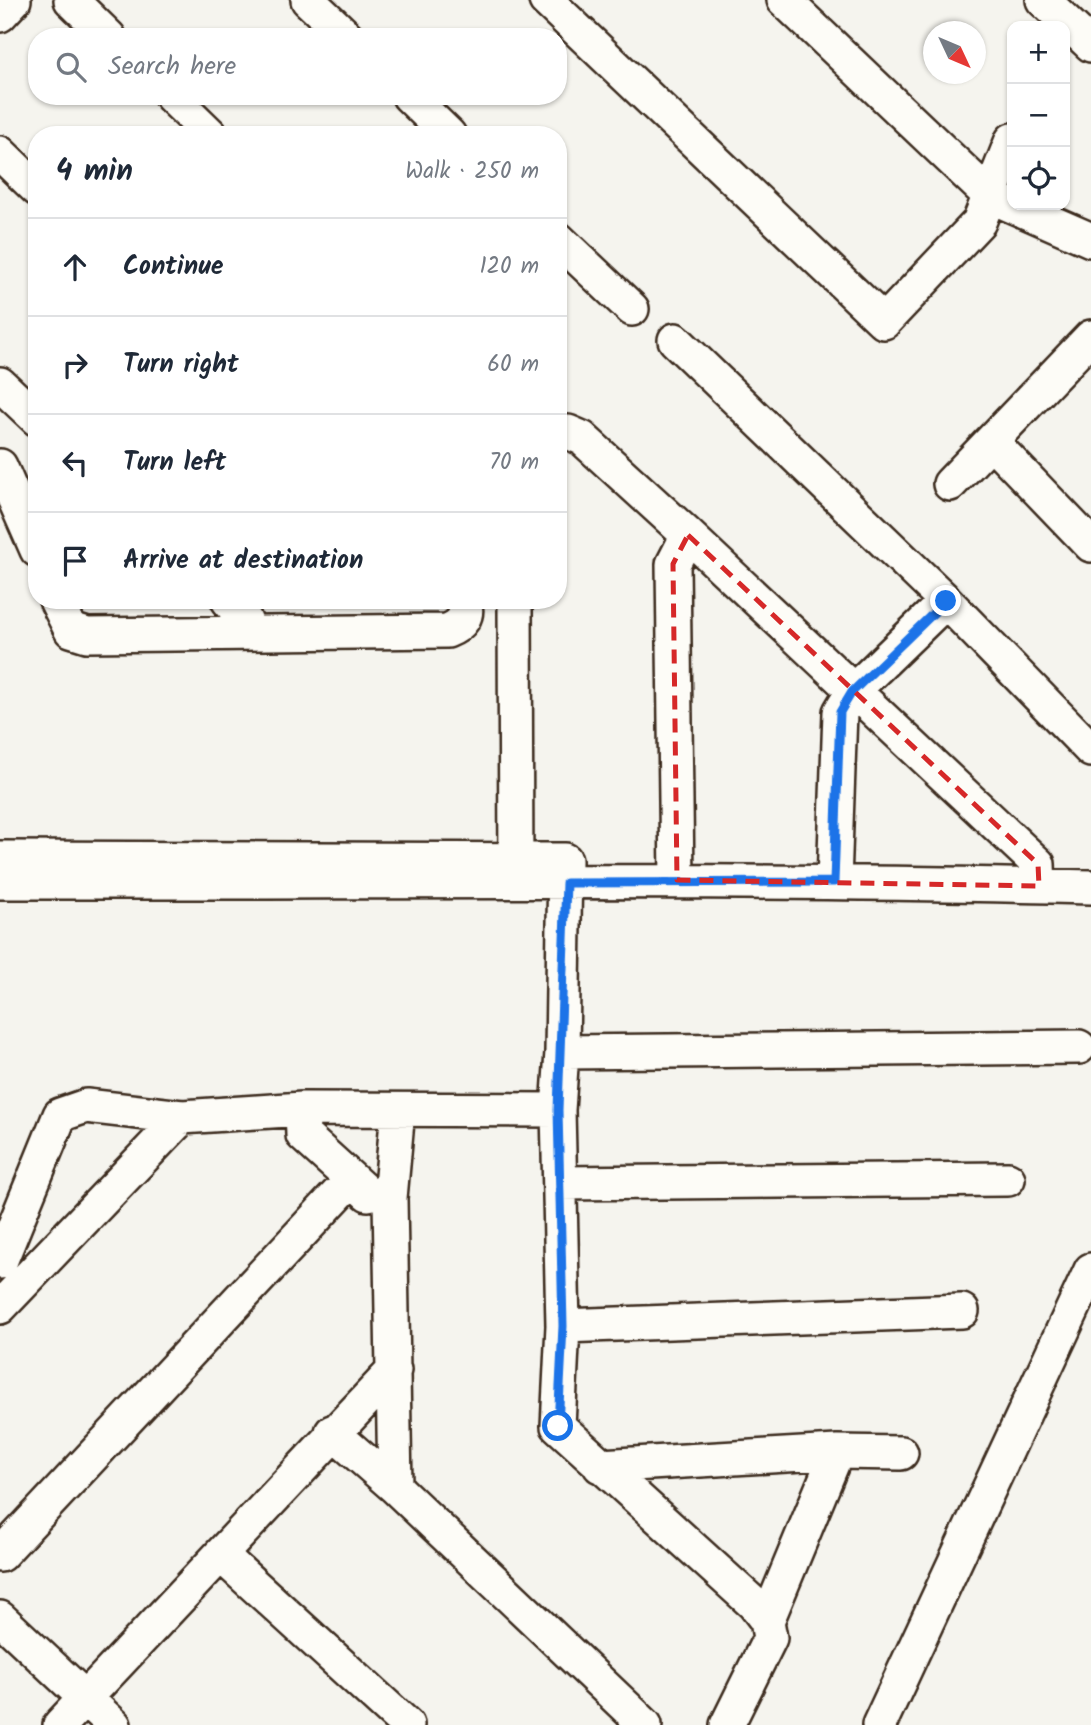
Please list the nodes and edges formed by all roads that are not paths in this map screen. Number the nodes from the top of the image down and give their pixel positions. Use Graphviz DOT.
graph roads {
  1 [pos="14,0"];
  2 [pos="71,0"];
  3 [pos="308,0"];
  4 [pos="547,0"];
  5 [pos="785,0"];
  6 [pos="1043,0"];
  7 [pos="0,15"];
  8 [pos="100,28"];
  9 [pos="337,28"];
  10 [pos="1074,32"];
  11 [pos="180,105"];
  12 [pos="418,105"];
  13 [pos="202,126"];
  14 [pos="440,126"];
  15 [pos="1009,147"];
  16 [pos="0,153"];
  17 [pos="28,180"];
  18 [pos="990,196"];
  19 [pos="1091,240"];
  20 [pos="567,248"];
  21 [pos="632,309"];
  22 [pos="1091,337"];
  23 [pos="675,340"];
  24 [pos="0,384"];
  25 [pos="28,410"];
  26 [pos="567,432"];
  27 [pos="992,442"];
  28 [pos="0,466"];
  29 [pos="950,484"];
  30 [pos="28,530"];
  31 [pos="688,535"];
  32 [pos="1091,545"];
  33 [pos="946,601"];
  34 [pos="60,609"];
  35 [pos="236,609"];
  36 [pos="463,610"];
  37 [pos="515,611"];
  38 [pos="248,632"];
  39 [pos="852,692"];
  40 [pos="1091,750"];
  41 [pos="0,858"];
  42 [pos="516,871"];
  43 [pos="565,871"];
  44 [pos="677,880"];
  45 [pos="0,881"];
  46 [pos="834,882"];
  47 [pos="1039,886"];
  48 [pos="1091,887"];
  49 [pos="1079,1047"];
  50 [pos="562,1052"];
  51 [pos="302,1109"];
  52 [pos="398,1110"];
  53 [pos="558,1110"];
  54 [pos="182,1117"];
  55 [pos="1008,1179"];
  56 [pos="351,1180"];
  57 [pos="560,1183"];
  58 [pos="390,1198"];
  59 [pos="0,1262"];
  60 [pos="1091,1270"];
  61 [pos="0,1307"];
  62 [pos="962,1311"];
  63 [pos="563,1326"];
  64 [pos="394,1370"];
  65 [pos="332,1432"];
  66 [pos="837,1452"];
  67 [pos="901,1453"];
  68 [pos="600,1466"];
  69 [pos="395,1487"];
  70 [pos="0,1555"];
  71 [pos="221,1555"];
  72 [pos="0,1618"];
  73 [pos="767,1621"];
  74 [pos="85,1698"];
  75 [pos="60,1725"];
  76 [pos="114,1725"];
  77 [pos="407,1725"];
  78 [pos="645,1725"];
  79 [pos="727,1725"];
  80 [pos="879,1725"];
  1 -- 7 [label="street"];
  2 -- 8 [label="street"];
  3 -- 9 [label="street"];
  4 -- 18 [label="street"];
  5 -- 18 [label="street"];
  6 -- 10 [label="street"];
  11 -- 13 [label="street"];
  12 -- 14 [label="street"];
  15 -- 18 [label="street"];
  16 -- 17 [label="street"];
  18 -- 19 [label="street"];
  20 -- 21 [label="street"];
  22 -- 27 [label="street"];
  23 -- 33 [label="street"];
  24 -- 25 [label="street"];
  26 -- 31 [label="street"];
  27 -- 29 [label="street"];
  27 -- 32 [label="street"];
  28 -- 30 [label="street"];
  31 -- 39 [label="street"];
  31 -- 44 [label="street"];
  33 -- 39 [label="street"];
  33 -- 40 [label="street"];
  34 -- 38 [label="street"];
  35 -- 38 [label="street"];
  36 -- 37 [label="street"];
  36 -- 38 [label="street"];
  37 -- 42 [label="street"];
  39 -- 46 [label="street"];
  39 -- 47 [label="street"];
  41 -- 42 [label="street"];
  42 -- 43 [label="street"];
  42 -- 45 [label="street"];
  43 -- 44 [label="street"];
  43 -- 50 [label="street"];
  44 -- 46 [label="street"];
  46 -- 47 [label="street"];
  47 -- 48 [label="street"];
  49 -- 50 [label="street"];
  50 -- 53 [label="street"];
  51 -- 52 [label="street"];
  51 -- 54 [label="street"];
  51 -- 56 [label="street"];
  52 -- 53 [label="street"];
  52 -- 58 [label="street"];
  53 -- 57 [label="street"];
  54 -- 59 [label="street"];
  54 -- 61 [label="street"];
  55 -- 57 [label="street"];
  56 -- 58 [label="street"];
  56 -- 70 [label="street"];
  57 -- 63 [label="street"];
  58 -- 64 [label="street"];
  60 -- 80 [label="street"];
  62 -- 63 [label="street"];
  63 -- 68 [label="street"];
  64 -- 65 [label="street"];
  64 -- 69 [label="street"];
  65 -- 69 [label="street"];
  65 -- 71 [label="street"];
  66 -- 67 [label="street"];
  66 -- 68 [label="street"];
  66 -- 73 [label="street"];
  68 -- 73 [label="street"];
  69 -- 78 [label="street"];
  71 -- 74 [label="street"];
  71 -- 77 [label="street"];
  72 -- 74 [label="street"];
  73 -- 79 [label="street"];
  74 -- 75 [label="street"];
  74 -- 76 [label="street"];
}
